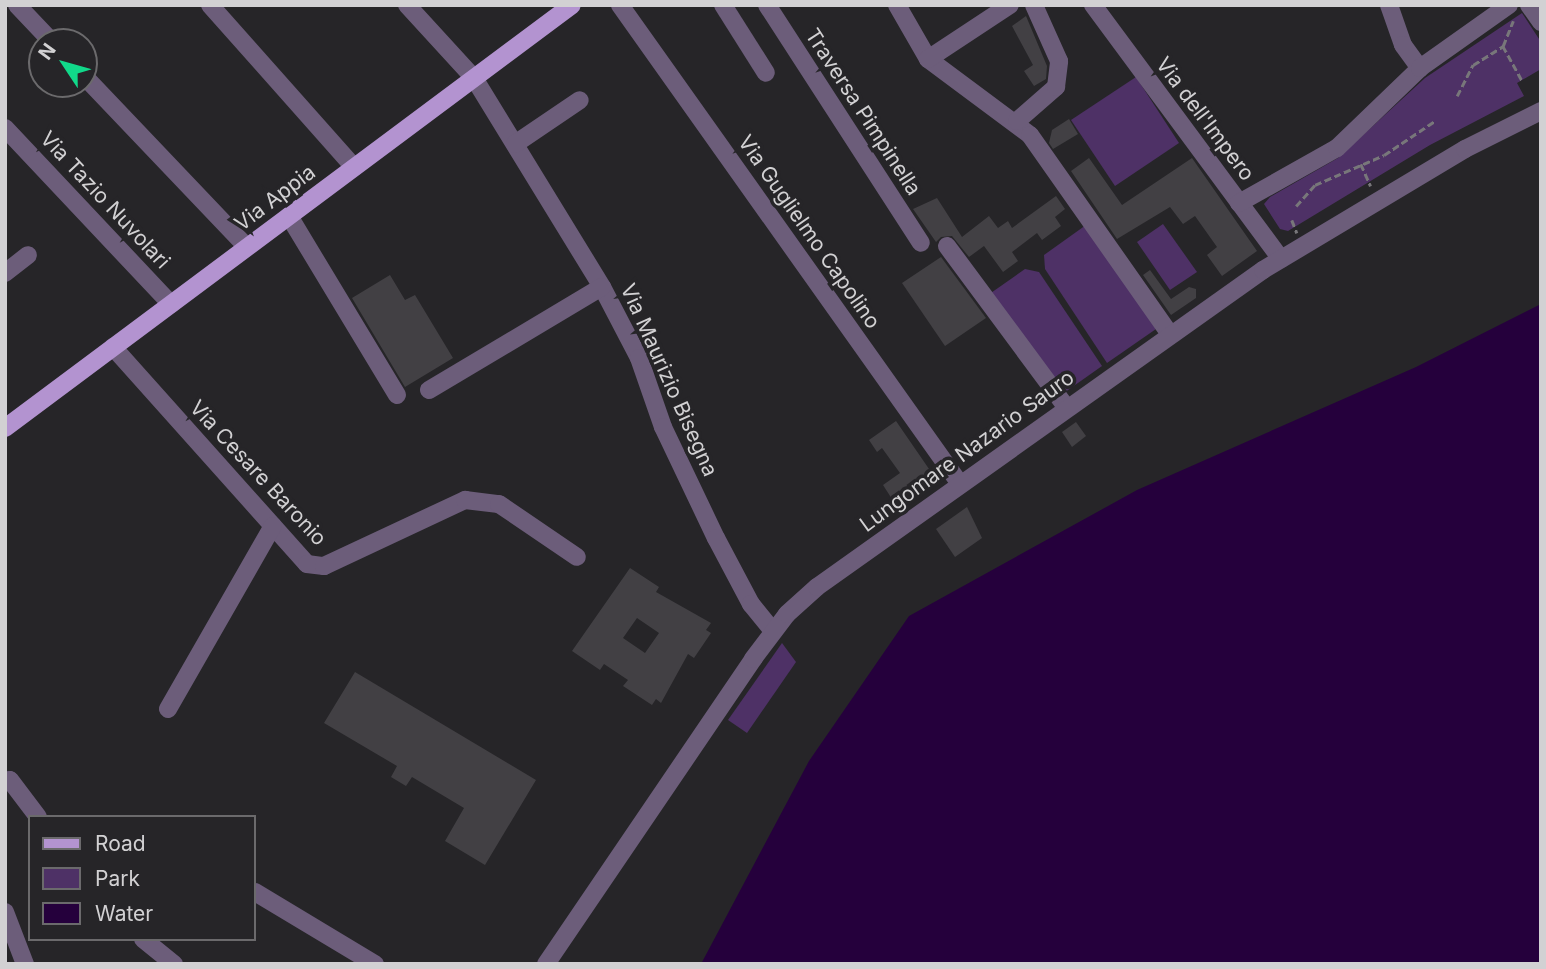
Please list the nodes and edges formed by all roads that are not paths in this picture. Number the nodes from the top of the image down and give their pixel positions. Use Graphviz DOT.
graph roads {
  1 [pos="16,5"];
  2 [pos="210,5"];
  3 [pos="407,5"];
  4 [pos="572,5"];
  5 [pos="620,5"];
  6 [pos="723,5"];
  7 [pos="767,5"];
  8 [pos="897,5"];
  9 [pos="1010,5"];
  10 [pos="1034,5"];
  11 [pos="1093,5"];
  12 [pos="1389,5"];
  13 [pos="1517,9"];
  14 [pos="1541,22"];
  15 [pos="38,28"];
  16 [pos="928,59"];
  17 [pos="1420,68"];
  18 [pos="765,73"];
  19 [pos="474,78"];
  20 [pos="98,91"];
  21 [pos="580,100"];
  22 [pos="1541,111"];
  23 [pos="1017,121"];
  24 [pos="5,128"];
  25 [pos="515,144"];
  26 [pos="354,167"];
  27 [pos="1239,203"];
  28 [pos="289,216"];
  29 [pos="921,243"];
  30 [pos="947,246"];
  31 [pos="247,247"];
  32 [pos="29,256"];
  33 [pos="1280,259"];
  34 [pos="5,273"];
  35 [pos="603,287"];
  36 [pos="172,304"];
  37 [pos="1170,334"];
  38 [pos="113,347"];
  39 [pos="429,390"];
  40 [pos="397,395"];
  41 [pos="1066,407"];
  42 [pos="5,428"];
  43 [pos="960,484"];
  44 [pos="273,526"];
  45 [pos="578,557"];
  46 [pos="773,631"];
  47 [pos="168,709"];
  48 [pos="5,782"];
  49 [pos="36,815"];
  50 [pos="256,893"];
  51 [pos="5,912"];
  52 [pos="145,941"];
  53 [pos="24,964"];
  54 [pos="174,964"];
  55 [pos="375,964"];
  56 [pos="546,964"];
  1 -- 15 [label="street"];
  2 -- 26 [label="street"];
  3 -- 19 [label="street, Via Maurizio Bisegna"];
  4 -- 19 [label="main road, Via Appia"];
  5 -- 43 [label="street, Via Guglielmo Capolino"];
  6 -- 18 [label="street"];
  7 -- 29 [label="street, Traversa Pimpinella"];
  8 -- 16 [label="street"];
  9 -- 16 [label="street"];
  10 -- 23 [label="street"];
  11 -- 27 [label="street, Via dell'Impero"];
  12 -- 17 [label="street"];
  13 -- 14 [label="street"];
  13 -- 17 [label="street"];
  16 -- 23 [label="street"];
  17 -- 27 [label="street"];
  19 -- 25 [label="street, Via Maurizio Bisegna"];
  19 -- 26 [label="main road, Via Appia"];
  20 -- 31 [label="street"];
  21 -- 25 [label="street"];
  22 -- 33 [label="street, Lungomare Nazario Sauro"];
  23 -- 37 [label="street"];
  24 -- 36 [label="street, Via Tazio Nuvolari"];
  25 -- 35 [label="street, Via Maurizio Bisegna"];
  26 -- 28 [label="main road, Via Appia"];
  27 -- 33 [label="street, Via dell'Impero"];
  28 -- 31 [label="main road, Via Appia"];
  28 -- 40 [label="street"];
  30 -- 41 [label="street"];
  31 -- 36 [label="main road, Via Appia"];
  32 -- 34 [label="street"];
  33 -- 37 [label="street, Lungomare Nazario Sauro"];
  35 -- 39 [label="street"];
  35 -- 46 [label="street, Via Maurizio Bisegna"];
  36 -- 38 [label="main road, Via Appia"];
  37 -- 41 [label="street, Lungomare Nazario Sauro"];
  38 -- 42 [label="main road, Via Appia"];
  38 -- 44 [label="street, Via Cesare Baronio"];
  41 -- 43 [label="street, Lungomare Nazario Sauro"];
  43 -- 46 [label="street, Lungomare Nazario Sauro"];
  44 -- 45 [label="street, Via Cesare Baronio"];
  44 -- 47 [label="street"];
  46 -- 56 [label="street, Lungomare Nazario Sauro"];
  48 -- 49 [label="street"];
  50 -- 55 [label="street"];
  51 -- 53 [label="street"];
  52 -- 54 [label="street"];
}
